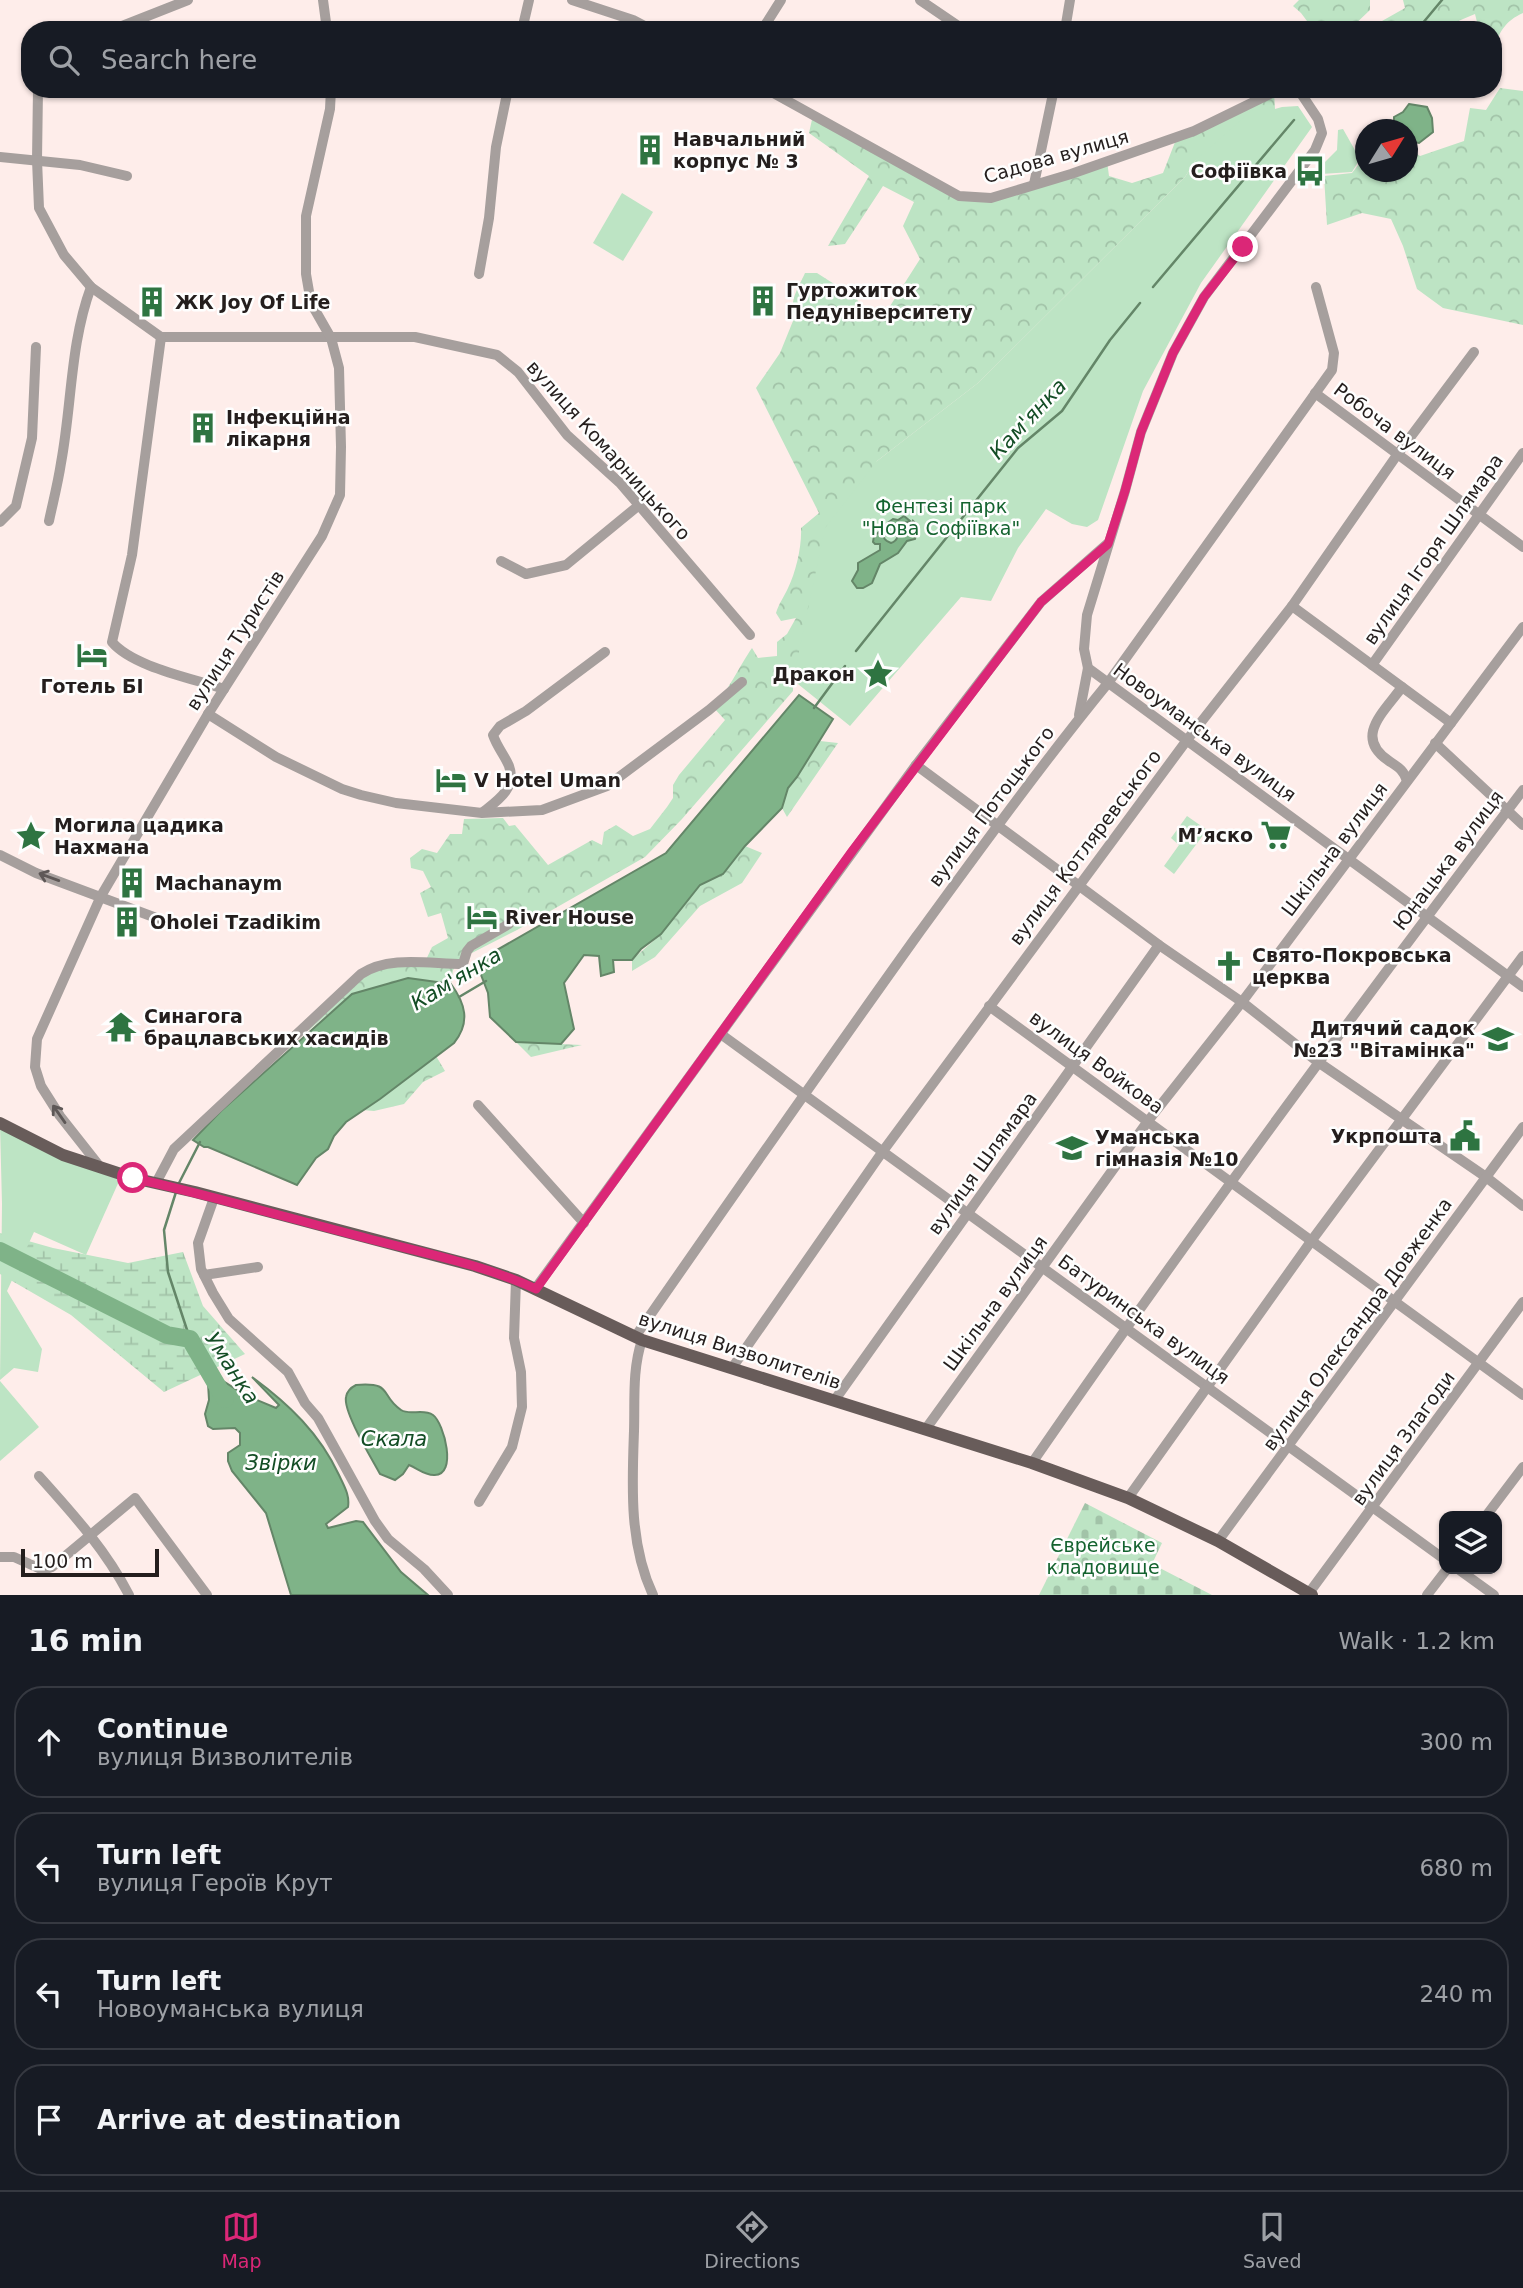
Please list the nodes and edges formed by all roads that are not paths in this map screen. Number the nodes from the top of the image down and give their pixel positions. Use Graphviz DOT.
graph roads {
  1 [pos="188,0"];
  2 [pos="323,0"];
  3 [pos="529,0"];
  4 [pos="572,0"];
  5 [pos="781,0"];
  6 [pos="920,0"];
  7 [pos="1070,0"];
  8 [pos="135,21"];
  9 [pos="326,21"];
  10 [pos="524,21"];
  11 [pos="635,21"];
  12 [pos="768,21"];
  13 [pos="951,21"];
  14 [pos="1066,21"];
  15 [pos="38,98"];
  16 [pos="331,98"];
  17 [pos="506,98"];
  18 [pos="782,98"];
  19 [pos="1052,98"];
  20 [pos="1262,98"];
  21 [pos="1304,98"];
  22 [pos="1318,119"];
  23 [pos="0,158"];
  24 [pos="37,160"];
  25 [pos="127,176"];
  26 [pos="1034,184"];
  27 [pos="480,274"];
  28 [pos="92,287"];
  29 [pos="1316,287"];
  30 [pos="160,337"];
  31 [pos="331,338"];
  32 [pos="36,347"];
  33 [pos="1474,352"];
  34 [pos="1315,393"];
  35 [pos="1523,453"];
  36 [pos="1397,455"];
  37 [pos="638,506"];
  38 [pos="1478,514"];
  39 [pos="0,522"];
  40 [pos="49,522"];
  41 [pos="1108,544"];
  42 [pos="1523,547"];
  43 [pos="501,561"];
  44 [pos="1292,607"];
  45 [pos="1523,627"];
  46 [pos="750,635"];
  47 [pos="605,652"];
  48 [pos="1372,665"];
  49 [pos="1088,668"];
  50 [pos="742,682"];
  51 [pos="1108,683"];
  52 [pos="1402,687"];
  53 [pos="223,689"];
  54 [pos="208,714"];
  55 [pos="1078,719"];
  56 [pos="1451,723"];
  57 [pos="1186,740"];
  58 [pos="1435,743"];
  59 [pos="916,765"];
  60 [pos="1407,781"];
  61 [pos="1523,790"];
  62 [pos="1508,810"];
  63 [pos="482,813"];
  64 [pos="998,825"];
  65 [pos="1523,825"];
  66 [pos="0,855"];
  67 [pos="1348,859"];
  68 [pos="1078,885"];
  69 [pos="101,896"];
  70 [pos="1427,917"];
  71 [pos="167,922"];
  72 [pos="509,924"];
  73 [pos="1159,945"];
  74 [pos="1523,956"];
  75 [pos="1507,976"];
  76 [pos="1523,987"];
  77 [pos="1242,1002"];
  78 [pos="989,1006"];
  79 [pos="722,1035"];
  80 [pos="1318,1062"];
  81 [pos="1073,1066"];
  82 [pos="803,1094"];
  83 [pos="478,1105"];
  84 [pos="1401,1119"];
  85 [pos="1148,1121"];
  86 [pos="0,1123"];
  87 [pos="1523,1127"];
  88 [pos="883,1151"];
  89 [pos="101,1168"];
  90 [pos="1486,1177"];
  91 [pos="1233,1182"];
  92 [pos="160,1184"];
  93 [pos="214,1198"];
  94 [pos="1523,1206"];
  95 [pos="968,1213"];
  96 [pos="584,1223"];
  97 [pos="1312,1240"];
  98 [pos="1042,1266"];
  99 [pos="258,1268"];
  100 [pos="204,1275"];
  101 [pos="516,1280"];
  102 [pos="536,1289"];
  103 [pos="1395,1301"];
  104 [pos="1523,1302"];
  105 [pos="1126,1327"];
  106 [pos="638,1339"];
  107 [pos="1479,1363"];
  108 [pos="732,1368"];
  109 [pos="1207,1385"];
  110 [pos="1523,1395"];
  111 [pos="834,1401"];
  112 [pos="926,1430"];
  113 [pos="1289,1445"];
  114 [pos="1032,1463"];
  115 [pos="1523,1467"];
  116 [pos="39,1476"];
  117 [pos="1128,1499"];
  118 [pos="479,1502"];
  119 [pos="1373,1507"];
  120 [pos="1490,1511"];
  121 [pos="91,1534"];
  122 [pos="1218,1541"];
  123 [pos="1439,1555"];
  124 [pos="0,1557"];
  125 [pos="1443,1574"];
  126 [pos="1465,1574"];
  127 [pos="1311,1594"];
  128 [pos="129,1595"];
  129 [pos="207,1595"];
  130 [pos="448,1595"];
  131 [pos="653,1595"];
  132 [pos="1427,1595"];
  133 [pos="1494,1595"];
  1 -- 8 [label="street"];
  2 -- 9 [label="street"];
  3 -- 10 [label="street"];
  4 -- 11 [label="street"];
  5 -- 12 [label="street"];
  6 -- 13 [label="street"];
  7 -- 14 [label="street"];
  15 -- 24 [label="street"];
  16 -- 31 [label="street, вулиця Туристів"];
  17 -- 27 [label="street"];
  18 -- 26 [label="street, Садова вулиця"];
  19 -- 26 [label="street"];
  20 -- 26 [label="street, Садова вулиця"];
  21 -- 22 [label="street, Садова вулиця"];
  22 -- 41 [label="street, Новоуманська вулиця"];
  23 -- 24 [label="street"];
  24 -- 25 [label="street"];
  24 -- 28 [label="street"];
  28 -- 30 [label="street"];
  28 -- 40 [label="street"];
  29 -- 34 [label="street, вулиця Потоцького"];
  30 -- 31 [label="street, вулиця Комарницького"];
  30 -- 53 [label="street"];
  31 -- 37 [label="street, вулиця Комарницького"];
  31 -- 53 [label="street, вулиця Туристів"];
  32 -- 39 [label="street"];
  33 -- 36 [label="street, вулиця Котляревського"];
  34 -- 36 [label="street, Робоча вулиця"];
  34 -- 51 [label="street, вулиця Потоцького"];
  35 -- 38 [label="street, вулиця Ігоря Шлямара"];
  36 -- 38 [label="street, Робоча вулиця"];
  36 -- 44 [label="street, вулиця Котляревського"];
  37 -- 43 [label="street"];
  37 -- 46 [label="street, вулиця Комарницького"];
  38 -- 42 [label="street, Робоча вулиця"];
  38 -- 48 [label="street, вулиця Ігоря Шлямара"];
  41 -- 49 [label="street, Новоуманська вулиця"];
  41 -- 59 [label="street"];
  44 -- 48 [label="street"];
  44 -- 57 [label="street, вулиця Котляревського"];
  45 -- 56 [label="street, Шкільна вулиця"];
  47 -- 63 [label="street"];
  48 -- 52 [label="street"];
  49 -- 51 [label="street, Новоуманська вулиця"];
  49 -- 55 [label="street"];
  50 -- 63 [label="street"];
  51 -- 55 [label="street, вулиця Потоцького"];
  51 -- 57 [label="street, Новоуманська вулиця"];
  52 -- 56 [label="street"];
  52 -- 60 [label="street"];
  53 -- 54 [label="street, вулиця Туристів"];
  54 -- 63 [label="street"];
  54 -- 69 [label="street, вулиця Туристів"];
  55 -- 64 [label="street, вулиця Потоцького"];
  56 -- 58 [label="street, Шкільна вулиця"];
  57 -- 67 [label="street, Новоуманська вулиця"];
  57 -- 68 [label="street, вулиця Котляревського"];
  58 -- 60 [label="street, Шкільна вулиця"];
  58 -- 62 [label="street"];
  59 -- 64 [label="street"];
  59 -- 79 [label="street"];
  60 -- 67 [label="street, Шкільна вулиця"];
  61 -- 62 [label="street, Юнацька вулиця"];
  62 -- 65 [label="street"];
  62 -- 70 [label="street, Юнацька вулиця"];
  64 -- 68 [label="street"];
  64 -- 82 [label="street, вулиця Потоцького"];
  69 -- 66 [label="street, one-way"];
  67 -- 70 [label="street, Новоуманська вулиця"];
  67 -- 77 [label="street, Шкільна вулиця"];
  68 -- 73 [label="street"];
  68 -- 78 [label="street, вулиця Котляревського"];
  69 -- 71 [label="street"];
  89 -- 69 [label="street, вулиця Туристів, one-way"];
  70 -- 75 [label="street, Новоуманська вулиця"];
  70 -- 80 [label="street, Юнацька вулиця"];
  72 -- 92 [label="street"];
  73 -- 77 [label="street"];
  73 -- 81 [label="street, вулиця Шлямара"];
  74 -- 75 [label="street"];
  75 -- 76 [label="street, Новоуманська вулиця"];
  75 -- 84 [label="street"];
  77 -- 80 [label="street"];
  77 -- 85 [label="street, Шкільна вулиця"];
  78 -- 81 [label="street, вулиця Войкова"];
  78 -- 88 [label="street, вулиця Котляревського"];
  79 -- 82 [label="street, Батуринська вулиця"];
  79 -- 96 [label="street"];
  80 -- 84 [label="street"];
  80 -- 91 [label="street, Юнацька вулиця"];
  81 -- 85 [label="street, вулиця Войкова"];
  81 -- 95 [label="street, вулиця Шлямара"];
  82 -- 88 [label="street, Батуринська вулиця"];
  82 -- 106 [label="street, вулиця Потоцького"];
  83 -- 96 [label="street"];
  84 -- 90 [label="street"];
  84 -- 97 [label="street"];
  85 -- 91 [label="street, вулиця Войкова"];
  85 -- 98 [label="street, Шкільна вулиця"];
  86 -- 89 [label="main road, вулиця Визволителів"];
  87 -- 90 [label="street, вулиця Олександра Довженка"];
  88 -- 95 [label="street, Батуринська вулиця"];
  88 -- 108 [label="street, вулиця Котляревського"];
  89 -- 92 [label="main road, вулиця Визволителів"];
  90 -- 94 [label="street"];
  90 -- 103 [label="street, вулиця Олександра Довженка"];
  91 -- 97 [label="street, вулиця Войкова"];
  91 -- 105 [label="street, Юнацька вулиця"];
  92 -- 93 [label="main road, вулиця Визволителів"];
  93 -- 100 [label="street"];
  93 -- 101 [label="main road, вулиця Визволителів"];
  95 -- 98 [label="street, Батуринська вулиця"];
  95 -- 111 [label="street, вулиця Шлямара"];
  96 -- 102 [label="street"];
  97 -- 103 [label="street, вулиця Войкова"];
  97 -- 109 [label="street"];
  98 -- 105 [label="street, Батуринська вулиця"];
  98 -- 112 [label="street, Шкільна вулиця"];
  99 -- 100 [label="street"];
  100 -- 130 [label="street"];
  101 -- 102 [label="main road, вулиця Визволителів"];
  101 -- 118 [label="street"];
  102 -- 106 [label="main road, вулиця Визволителів"];
  103 -- 107 [label="street, вулиця Войкова"];
  103 -- 113 [label="street, вулиця Олександра Довженка"];
  104 -- 107 [label="street, вулиця Злагоди"];
  105 -- 109 [label="street, Батуринська вулиця"];
  105 -- 114 [label="street, Юнацька вулиця"];
  106 -- 108 [label="main road, вулиця Визволителів"];
  106 -- 131 [label="street"];
  107 -- 110 [label="street, вулиця Войкова"];
  107 -- 119 [label="street, вулиця Злагоди"];
  108 -- 111 [label="main road, вулиця Визволителів"];
  109 -- 113 [label="street, Батуринська вулиця"];
  109 -- 117 [label="street"];
  111 -- 112 [label="main road, вулиця Визволителів"];
  112 -- 114 [label="main road, вулиця Визволителів"];
  113 -- 119 [label="street, Батуринська вулиця"];
  113 -- 122 [label="street, вулиця Олександра Довженка"];
  114 -- 117 [label="main road, вулиця Визволителів"];
  115 -- 120 [label="street"];
  116 -- 121 [label="street"];
  117 -- 122 [label="main road, вулиця Визволителів"];
  119 -- 123 [label="street, Батуринська вулиця"];
  119 -- 127 [label="street, вулиця Злагоди"];
  121 -- 124 [label="street"];
  121 -- 128 [label="street"];
  121 -- 129 [label="street"];
  122 -- 127 [label="main road, вулиця Визволителів"];
  125 -- 132 [label="street"];
  126 -- 133 [label="street"];
}
